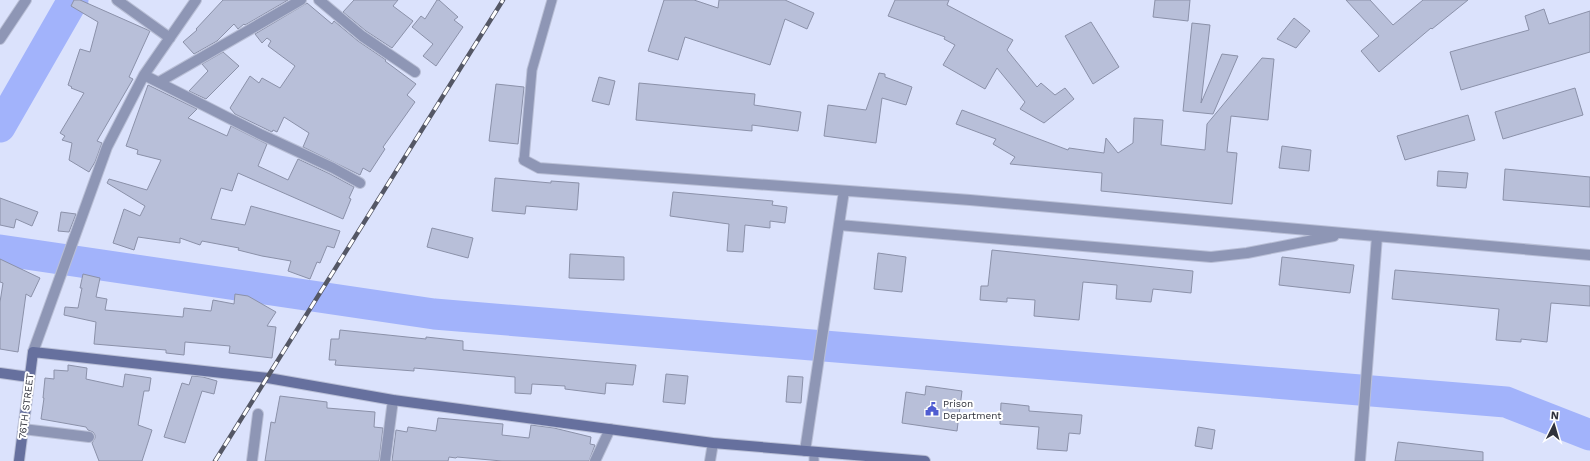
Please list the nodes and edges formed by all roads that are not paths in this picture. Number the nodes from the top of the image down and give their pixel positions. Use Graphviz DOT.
graph roads {
  1 [pos="26,0"];
  2 [pos="117,0"];
  3 [pos="196,0"];
  4 [pos="301,0"];
  5 [pos="319,0"];
  6 [pos="552,0"];
  7 [pos="170,38"];
  8 [pos="0,39"];
  9 [pos="415,72"];
  10 [pos="144,75"];
  11 [pos="159,82"];
  12 [pos="524,160"];
  13 [pos="360,183"];
  14 [pos="844,191"];
  15 [pos="839,225"];
  16 [pos="1345,234"];
  17 [pos="1377,236"];
  18 [pos="1590,255"];
  19 [pos="33,352"];
  20 [pos="0,373"];
  21 [pos="29,377"];
  22 [pos="393,400"];
  23 [pos="258,414"];
  24 [pos="23,429"];
  25 [pos="610,429"];
  26 [pos="89,437"];
  27 [pos="713,443"];
  28 [pos="811,454"];
  29 [pos="19,461"];
  30 [pos="252,461"];
  31 [pos="384,461"];
  32 [pos="595,461"];
  33 [pos="710,461"];
  34 [pos="925,461"];
  35 [pos="1360,461"];
  1 -- 8 [label="street"];
  2 -- 7 [label="street"];
  3 -- 7 [label="street"];
  4 -- 11 [label="street"];
  5 -- 9 [label="street"];
  6 -- 12 [label="lane"];
  7 -- 10 [label="street"];
  10 -- 11 [label="street"];
  10 -- 19 [label="street"];
  11 -- 13 [label="street"];
  12 -- 14 [label="street"];
  14 -- 15 [label="street"];
  14 -- 16 [label="street"];
  15 -- 16 [label="street"];
  15 -- 28 [label="street"];
  16 -- 17 [label="street"];
  17 -- 18 [label="street"];
  17 -- 35 [label="street"];
  19 -- 21 [label="street, 76TH STREET"];
  19 -- 22 [label="street"];
  20 -- 21 [label="street"];
  21 -- 24 [label="street, 76TH STREET"];
  22 -- 25 [label="street"];
  22 -- 31 [label="street"];
  23 -- 30 [label="street"];
  24 -- 26 [label="street"];
  24 -- 29 [label="street, 76TH STREET"];
  25 -- 27 [label="street"];
  25 -- 32 [label="street"];
  27 -- 28 [label="street"];
  27 -- 33 [label="street"];
  28 -- 34 [label="street"];
}
